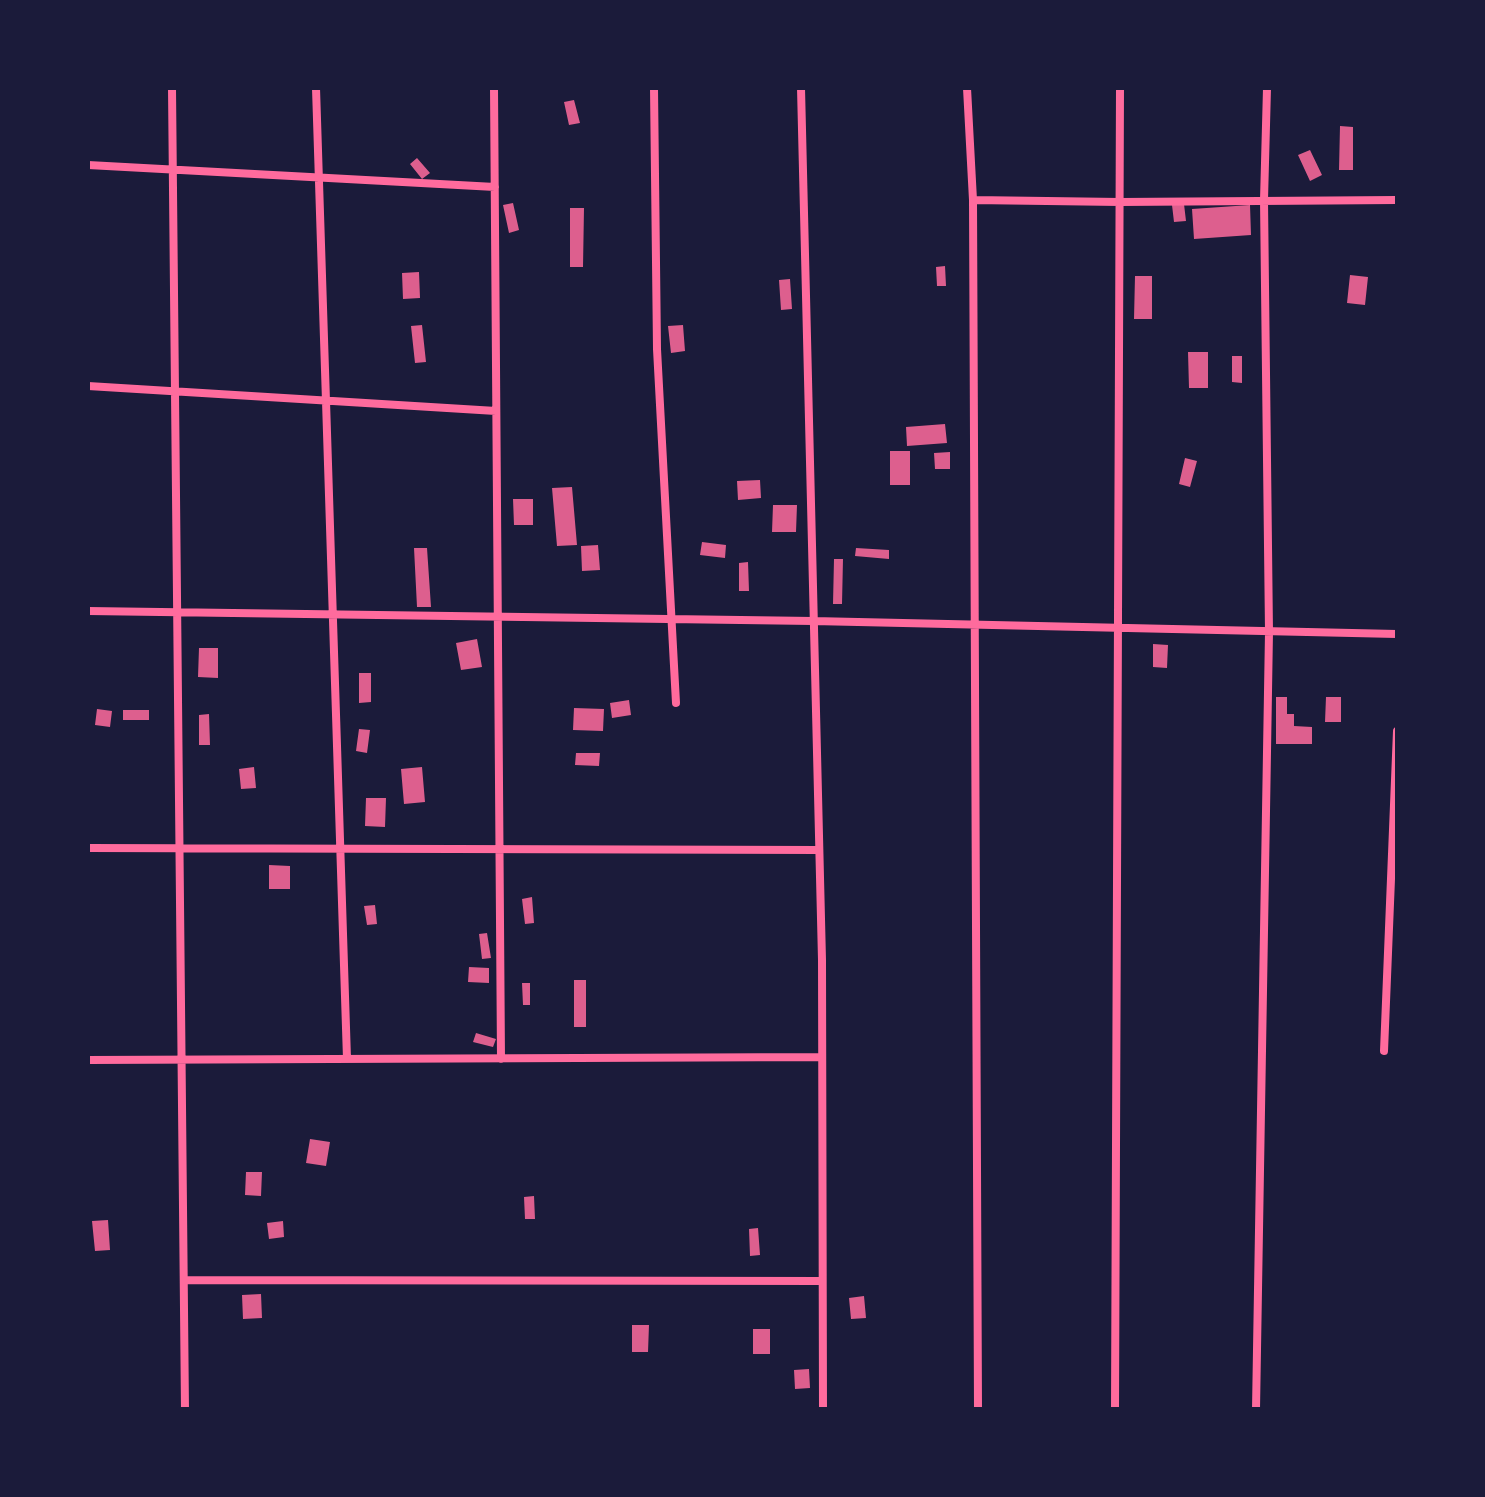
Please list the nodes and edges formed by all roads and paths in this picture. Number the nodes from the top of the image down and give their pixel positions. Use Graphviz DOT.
graph roads {
  1 [pos="172,88"];
  2 [pos="316,88"];
  3 [pos="494,88"];
  4 [pos="654,88"];
  5 [pos="801,88"];
  6 [pos="967,88"];
  7 [pos="1120,88"];
  8 [pos="1267,88"];
  9 [pos="88,165"];
  10 [pos="173,169"];
  11 [pos="319,178"];
  12 [pos="495,187"];
  13 [pos="973,200"];
  14 [pos="1264,200"];
  15 [pos="1397,200"];
  16 [pos="1120,202"];
  17 [pos="88,386"];
  18 [pos="175,391"];
  19 [pos="327,400"];
  20 [pos="496,411"];
  21 [pos="88,611"];
  22 [pos="177,611"];
  23 [pos="334,614"];
  24 [pos="498,617"];
  25 [pos="672,620"];
  26 [pos="813,621"];
  27 [pos="973,626"];
  28 [pos="1118,629"];
  29 [pos="1269,632"];
  30 [pos="1397,634"];
  31 [pos="676,703"];
  32 [pos="1397,731"];
  33 [pos="88,848"];
  34 [pos="180,848"];
  35 [pos="341,848"];
  36 [pos="499,849"];
  37 [pos="819,850"];
  38 [pos="1384,1051"];
  39 [pos="822,1057"];
  40 [pos="182,1059"];
  41 [pos="347,1059"];
  42 [pos="501,1059"];
  43 [pos="88,1060"];
  44 [pos="185,1280"];
  45 [pos="822,1281"];
  46 [pos="185,1409"];
  47 [pos="823,1409"];
  48 [pos="978,1409"];
  49 [pos="1115,1409"];
  50 [pos="1256,1409"];
  1 -- 10 [label="street"];
  2 -- 11 [label="street"];
  3 -- 12 [label="street"];
  4 -- 25 [label="street"];
  5 -- 26 [label="street"];
  6 -- 13 [label="street"];
  7 -- 16 [label="street"];
  8 -- 14 [label="street"];
  9 -- 10 [label="street"];
  10 -- 11 [label="street"];
  10 -- 18 [label="street"];
  11 -- 12 [label="street"];
  11 -- 19 [label="street"];
  12 -- 20 [label="street"];
  13 -- 16 [label="street"];
  13 -- 27 [label="street"];
  14 -- 15 [label="street"];
  14 -- 16 [label="street"];
  14 -- 29 [label="street"];
  16 -- 28 [label="street"];
  17 -- 18 [label="street"];
  18 -- 19 [label="street"];
  18 -- 22 [label="street"];
  19 -- 20 [label="street"];
  19 -- 23 [label="street"];
  20 -- 24 [label="street"];
  21 -- 22 [label="street"];
  22 -- 23 [label="street"];
  22 -- 34 [label="street"];
  23 -- 24 [label="street"];
  23 -- 35 [label="street"];
  24 -- 25 [label="street"];
  24 -- 36 [label="street"];
  25 -- 26 [label="street"];
  25 -- 31 [label="street"];
  26 -- 27 [label="street"];
  26 -- 37 [label="street"];
  27 -- 28 [label="street"];
  27 -- 48 [label="street"];
  28 -- 29 [label="street"];
  28 -- 49 [label="street"];
  29 -- 30 [label="street"];
  29 -- 50 [label="street"];
  32 -- 38 [label="street"];
  33 -- 34 [label="street"];
  34 -- 35 [label="street"];
  34 -- 40 [label="street"];
  35 -- 36 [label="street"];
  35 -- 41 [label="street"];
  36 -- 37 [label="street"];
  36 -- 42 [label="street"];
  37 -- 39 [label="street"];
  39 -- 42 [label="street"];
  39 -- 45 [label="street"];
  40 -- 41 [label="street"];
  40 -- 43 [label="street"];
  40 -- 44 [label="street"];
  41 -- 42 [label="street"];
  44 -- 45 [label="street"];
  44 -- 46 [label="street"];
  45 -- 47 [label="street"];
}
